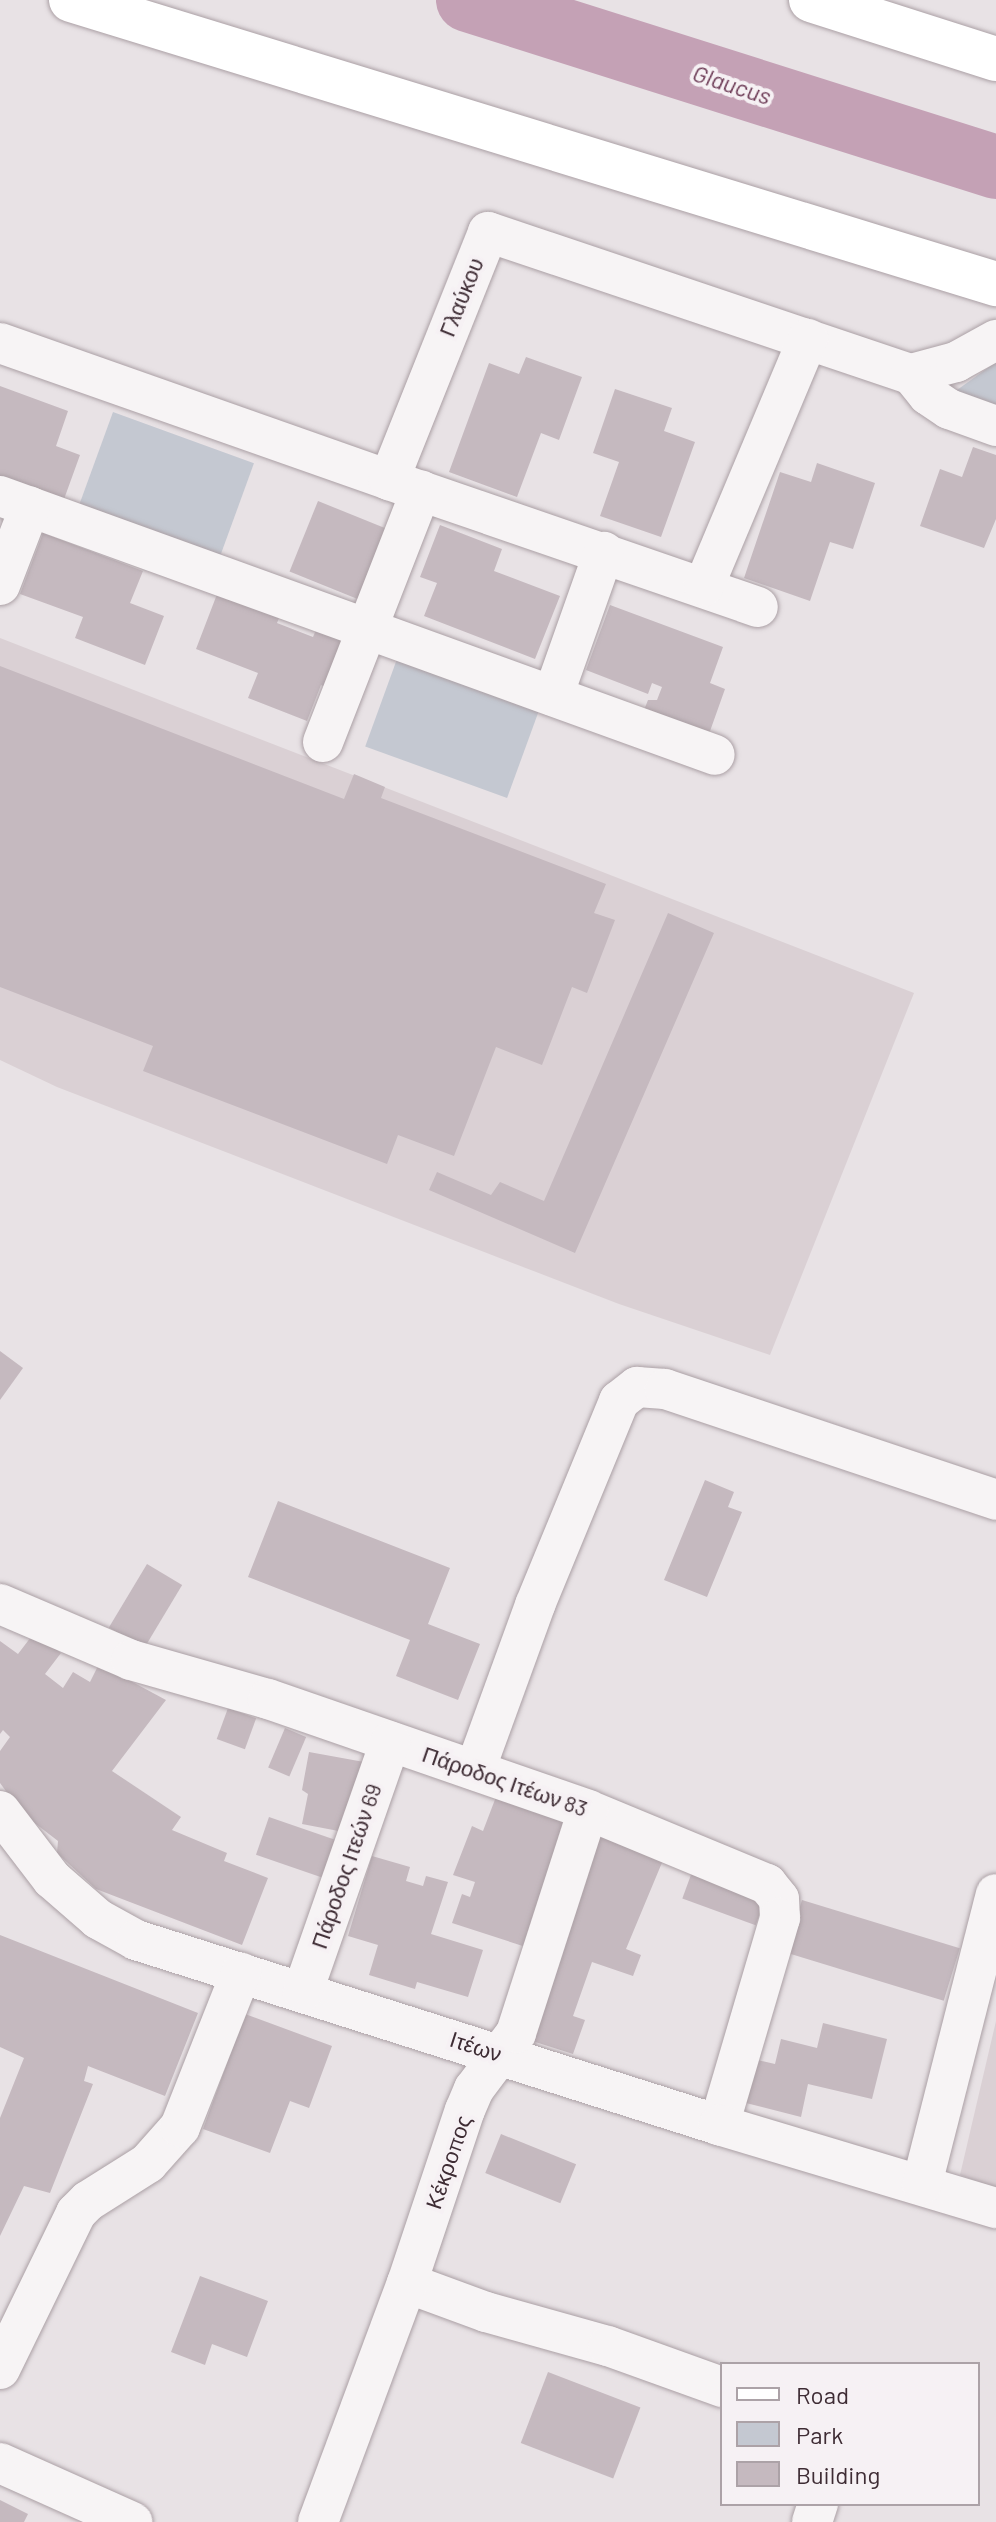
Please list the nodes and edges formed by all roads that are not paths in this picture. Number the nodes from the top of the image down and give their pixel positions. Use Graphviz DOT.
graph roads {
  1 [pos="71,0"];
  2 [pos="811,0"];
  3 [pos="996,59"];
  4 [pos="996,284"];
  5 [pos="808,339"];
  6 [pos="996,340"];
  7 [pos="0,343"];
  8 [pos="911,374"];
  9 [pos="996,426"];
  10 [pos="405,485"];
  11 [pos="15,501"];
  12 [pos="604,552"];
  13 [pos="0,585"];
  14 [pos="704,586"];
  15 [pos="758,607"];
  16 [pos="367,628"];
  17 [pos="553,696"];
  18 [pos="323,742"];
  19 [pos="715,755"];
  20 [pos="996,1500"];
  21 [pos="0,1604"];
  22 [pos="390,1742"];
  23 [pos="475,1770"];
  24 [pos="588,1810"];
  25 [pos="0,1811"];
  26 [pos="996,1894"];
  27 [pos="241,1973"];
  28 [pos="303,1991"];
  29 [pos="500,2053"];
  30 [pos="719,2125"];
  31 [pos="922,2184"];
  32 [pos="996,2208"];
  33 [pos="407,2283"];
  34 [pos="0,2369"];
  35 [pos="720,2386"];
  36 [pos="0,2463"];
  37 [pos="132,2522"];
  38 [pos="318,2522"];
  1 -- 4 [label="main road"];
  2 -- 3 [label="main road"];
  5 -- 8 [label="street, Γλαύκου"];
  5 -- 10 [label="street, Γλαύκου"];
  5 -- 14 [label="street"];
  6 -- 8 [label="street"];
  7 -- 10 [label="street"];
  8 -- 9 [label="street"];
  10 -- 12 [label="street"];
  10 -- 16 [label="street"];
  11 -- 13 [label="street"];
  11 -- 16 [label="street"];
  12 -- 14 [label="street"];
  12 -- 17 [label="street"];
  14 -- 15 [label="street"];
  16 -- 17 [label="street"];
  16 -- 18 [label="street"];
  17 -- 19 [label="street"];
  20 -- 23 [label="street"];
  21 -- 22 [label="street, Πάροδος Ιτέων 83"];
  22 -- 23 [label="street, Πάροδος Ιτέων 83"];
  22 -- 28 [label="street, Πάροδος Ιτεών 69"];
  23 -- 24 [label="street, Πάροδος Ιτέων 83"];
  24 -- 29 [label="street, Κέκροπος"];
  24 -- 30 [label="street, Πάροδος Ιτέων 83"];
  25 -- 27 [label="street, Ιτέων"];
  26 -- 31 [label="street"];
  27 -- 28 [label="street, Ιτέων"];
  27 -- 34 [label="street"];
  28 -- 29 [label="street, Ιτέων"];
  29 -- 30 [label="street, Ιτέων"];
  29 -- 33 [label="street, Κέκροπος"];
  30 -- 31 [label="street, Ιτέων"];
  31 -- 32 [label="street, Ιτέων"];
  33 -- 35 [label="street"];
  33 -- 38 [label="street, Κέκροπος"];
  36 -- 37 [label="street"];
}
